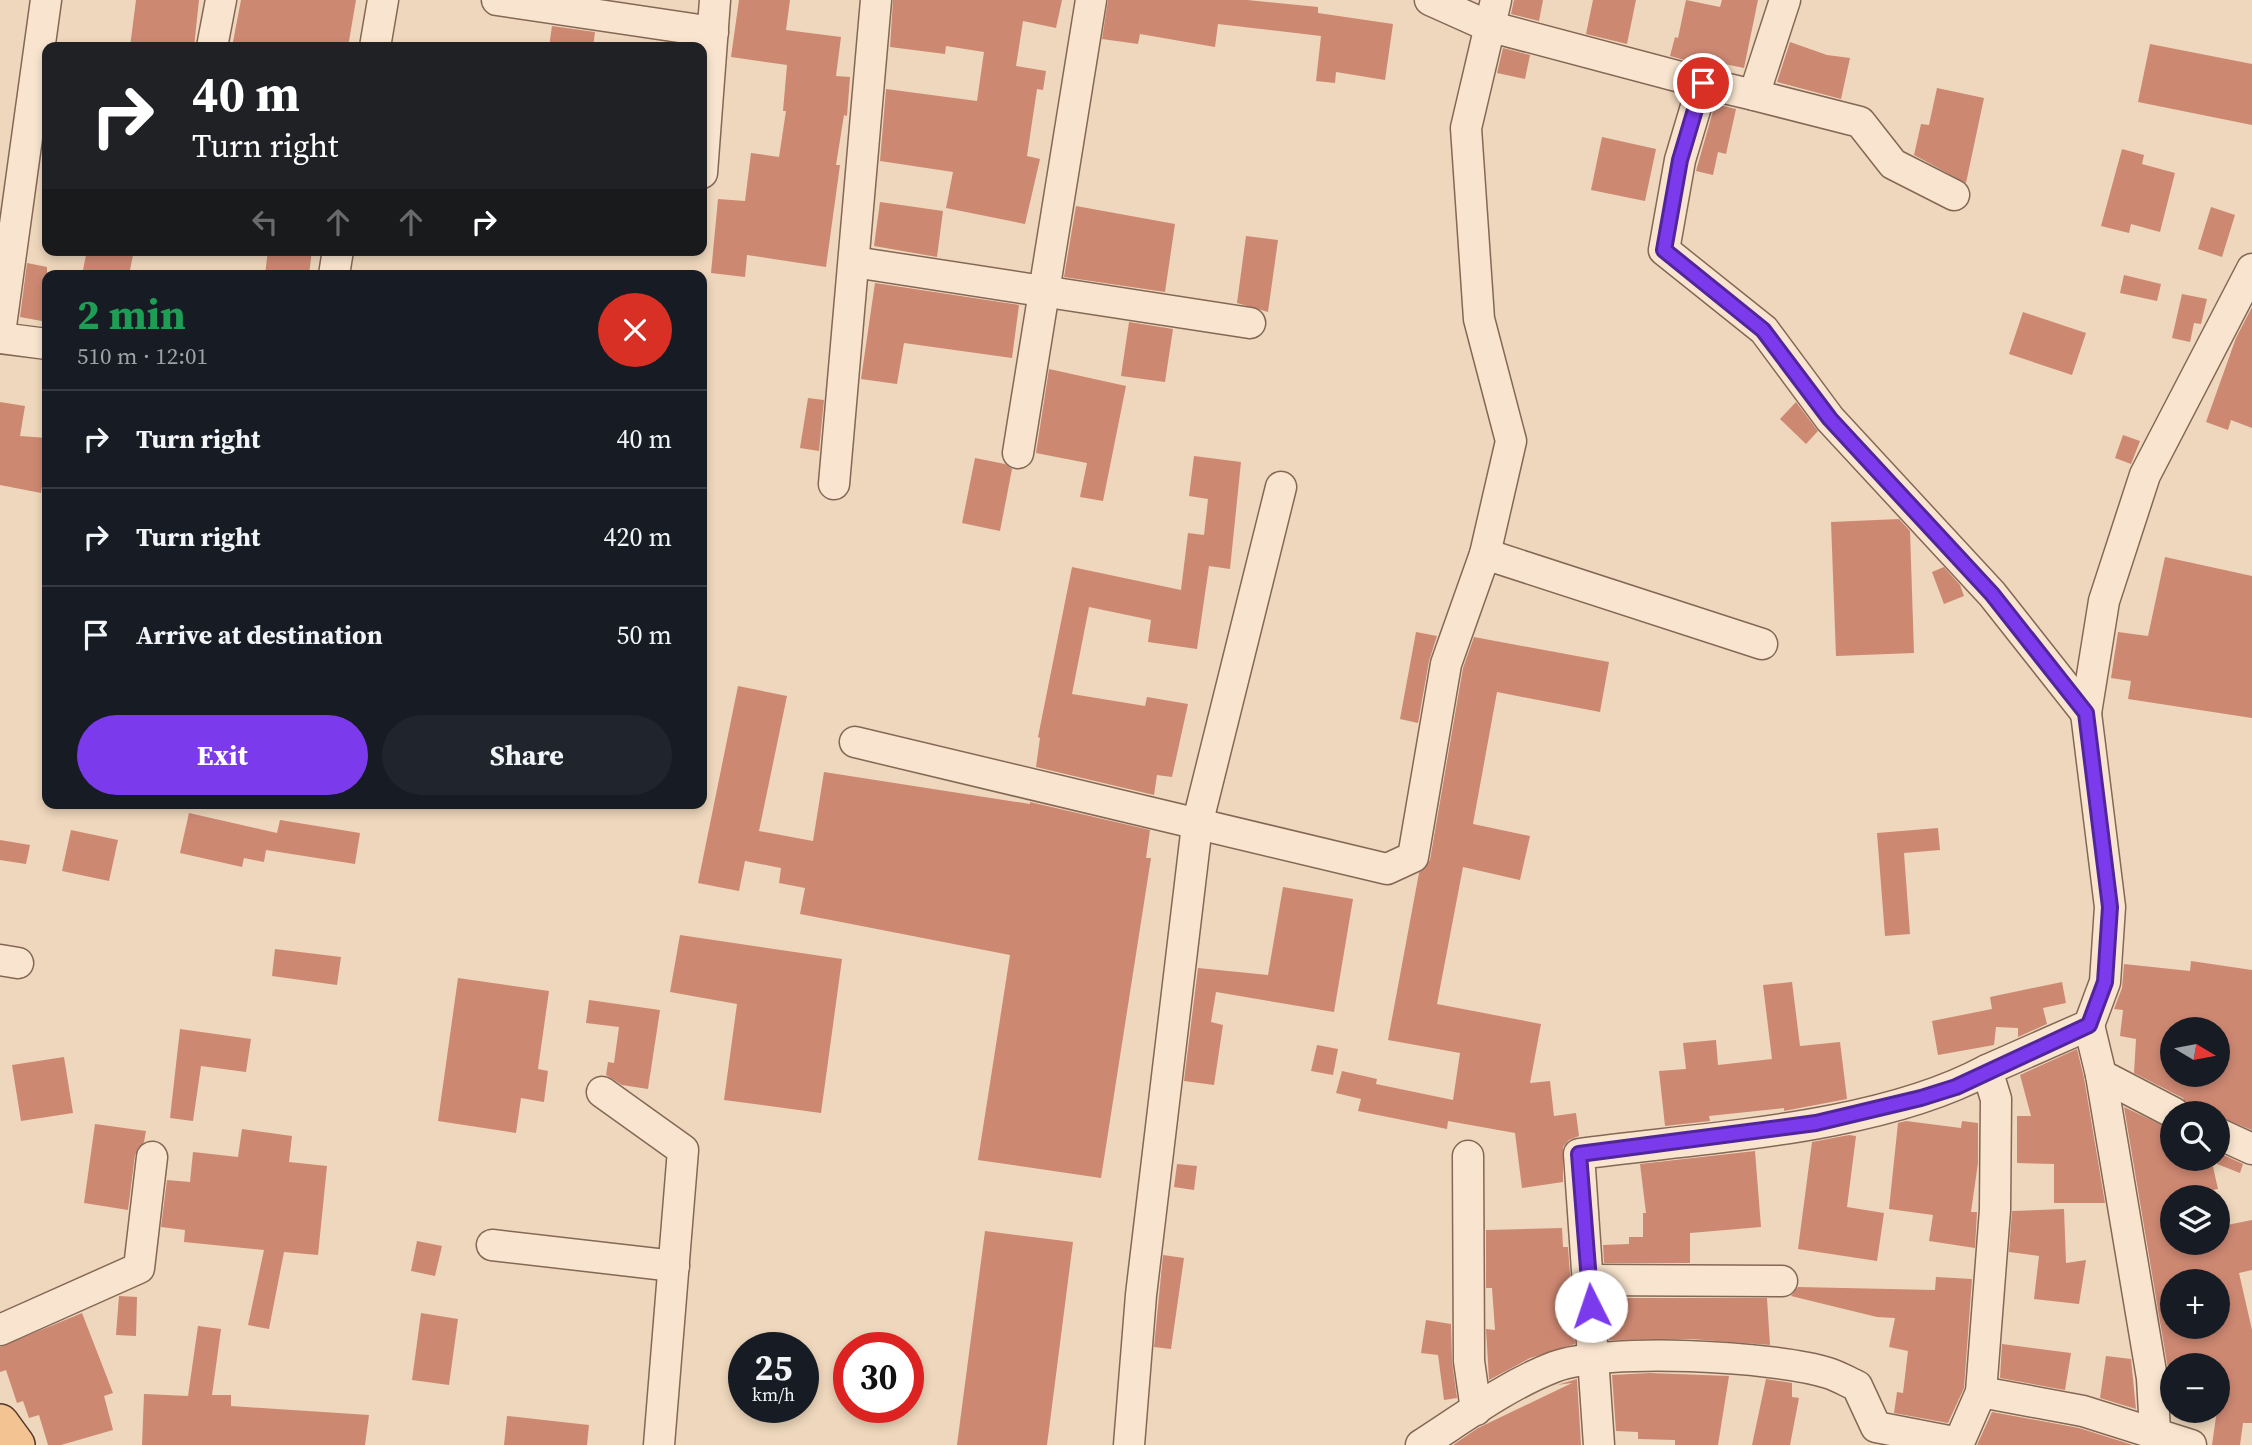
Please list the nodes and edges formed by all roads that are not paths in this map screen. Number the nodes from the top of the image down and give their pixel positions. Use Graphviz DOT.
graph roads {
  1 [pos="46,0"];
  2 [pos="221,0"];
  3 [pos="383,0"];
  4 [pos="497,0"];
  5 [pos="715,0"];
  6 [pos="876,0"];
  7 [pos="1091,0"];
  8 [pos="1430,0"];
  9 [pos="1785,0"];
  10 [pos="1492,13"];
  11 [pos="713,32"];
  12 [pos="43,42"];
  13 [pos="213,42"];
  14 [pos="376,42"];
  15 [pos="42,66"];
  16 [pos="1703,83"];
  17 [pos="1754,95"];
  18 [pos="707,109"];
  19 [pos="1954,195"];
  20 [pos="34,197"];
  21 [pos="855,262"];
  22 [pos="2252,269"];
  23 [pos="1043,293"];
  24 [pos="1250,323"];
  25 [pos="0,336"];
  26 [pos="42,343"];
  27 [pos="1018,453"];
  28 [pos="834,484"];
  29 [pos="1282,487"];
  30 [pos="1485,554"];
  31 [pos="1762,644"];
  32 [pos="2086,713"];
  33 [pos="855,742"];
  34 [pos="1197,825"];
  35 [pos="2089,1025"];
  36 [pos="1987,1070"];
  37 [pos="2101,1075"];
  38 [pos="602,1092"];
  39 [pos="2160,1106"];
  40 [pos="2230,1139"];
  41 [pos="2252,1149"];
  42 [pos="1468,1156"];
  43 [pos="152,1157"];
  44 [pos="492,1245"];
  45 [pos="674,1266"];
  46 [pos="1589,1280"];
  47 [pos="1782,1281"];
  48 [pos="0,1330"];
  49 [pos="1593,1357"];
  50 [pos="1981,1392"];
  51 [pos="1476,1410"];
  52 [pos="0,1423"];
  53 [pos="2155,1432"];
  54 [pos="1959,1444"];
  55 [pos="16,1445"];
  56 [pos="659,1445"];
  57 [pos="1129,1445"];
  58 [pos="1421,1445"];
  59 [pos="1598,1445"];
  60 [pos="2191,1445"];
  1 -- 12 [label="street"];
  2 -- 13 [label="street"];
  3 -- 14 [label="street"];
  4 -- 11 [label="street"];
  5 -- 11 [label="street"];
  6 -- 21 [label="street"];
  7 -- 23 [label="street"];
  8 -- 10 [label="street"];
  9 -- 17 [label="street"];
  10 -- 16 [label="street"];
  10 -- 30 [label="street"];
  11 -- 18 [label="street"];
  15 -- 20 [label="street"];
  16 -- 17 [label="street"];
  16 -- 32 [label="street"];
  17 -- 19 [label="street"];
  20 -- 25 [label="street"];
  21 -- 23 [label="street"];
  21 -- 28 [label="street"];
  22 -- 32 [label="street"];
  23 -- 24 [label="street"];
  23 -- 27 [label="street"];
  25 -- 26 [label="street"];
  29 -- 34 [label="street"];
  30 -- 31 [label="street"];
  30 -- 34 [label="street"];
  32 -- 35 [label="street"];
  33 -- 34 [label="street"];
  34 -- 57 [label="street"];
  35 -- 36 [label="street"];
  35 -- 37 [label="street"];
  36 -- 46 [label="street"];
  36 -- 50 [label="street"];
  37 -- 39 [label="street"];
  37 -- 53 [label="street"];
  38 -- 45 [label="street"];
  40 -- 41 [label="street"];
  42 -- 51 [label="street"];
  43 -- 48 [label="street"];
  44 -- 45 [label="street"];
  45 -- 56 [label="street"];
  46 -- 47 [label="street"];
  46 -- 49 [label="street"];
  49 -- 51 [label="street"];
  49 -- 54 [label="street"];
  49 -- 59 [label="street"];
  50 -- 53 [label="street"];
  50 -- 54 [label="street"];
  51 -- 58 [label="street"];
  52 -- 55 [label="main road"];
  53 -- 60 [label="street"];
}
